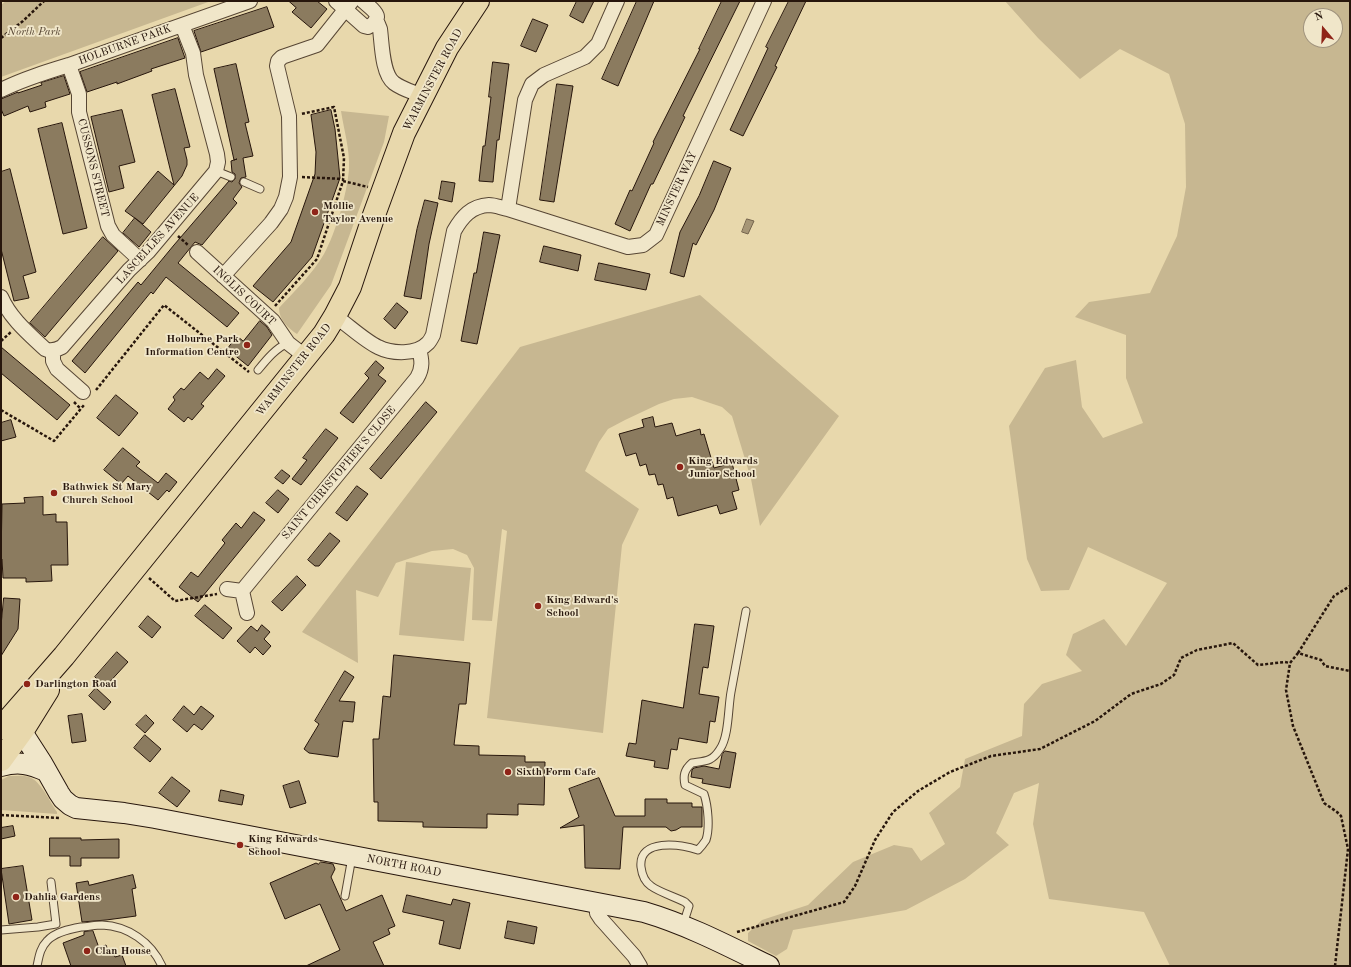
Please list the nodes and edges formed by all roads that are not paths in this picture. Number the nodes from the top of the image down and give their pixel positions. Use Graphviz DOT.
graph roads {
  1 [pos="250,1"];
  2 [pos="363,1"];
  3 [pos="478,1"];
  4 [pos="617,1"];
  5 [pos="764,1"];
  6 [pos="344,4"];
  7 [pos="375,21"];
  8 [pos="182,24"];
  9 [pos="69,65"];
  10 [pos="1,90"];
  11 [pos="422,96"];
  12 [pos="216,171"];
  13 [pos="231,177"];
  14 [pos="244,182"];
  15 [pos="260,188"];
  16 [pos="508,210"];
  17 [pos="197,252"];
  18 [pos="140,260"];
  19 [pos="223,276"];
  20 [pos="1,297"];
  21 [pos="335,316"];
  22 [pos="288,343"];
  23 [pos="57,349"];
  24 [pos="419,349"];
  25 [pos="306,357"];
  26 [pos="258,370"];
  27 [pos="88,395"];
  28 [pos="227,589"];
  29 [pos="242,591"];
  30 [pos="746,611"];
  31 [pos="247,613"];
  32 [pos="64,656"];
  33 [pos="20,726"];
  34 [pos="1,741"];
  35 [pos="1,760"];
  36 [pos="1,766"];
  37 [pos="44,767"];
  38 [pos="352,856"];
  39 [pos="51,882"];
  40 [pos="345,896"];
  41 [pos="596,903"];
  42 [pos="683,926"];
  43 [pos="1,930"];
  44 [pos="37,966"];
  45 [pos="162,966"];
  46 [pos="640,966"];
  47 [pos="769,966"];
  1 -- 8 [label="street, HOLBURNE PARK"];
  2 -- 7 [label="street"];
  3 -- 11 [label="highway, WARMINSTER ROAD"];
  4 -- 16 [label="street"];
  5 -- 16 [label="street, MINSTER WAY"];
  6 -- 7 [label="street"];
  6 -- 19 [label="street"];
  7 -- 11 [label="street"];
  8 -- 9 [label="street, HOLBURNE PARK"];
  8 -- 12 [label="street"];
  9 -- 10 [label="street, HOLBURNE PARK"];
  9 -- 18 [label="street, CUSSONS STREET"];
  11 -- 21 [label="highway, WARMINSTER ROAD"];
  12 -- 13 [label="lane"];
  12 -- 18 [label="street, LASCELLES AVENUE"];
  14 -- 15 [label="lane"];
  16 -- 24 [label="street, MINSTER WAY"];
  17 -- 19 [label="street, INGLIS COURT"];
  18 -- 23 [label="street, LASCELLES AVENUE"];
  19 -- 22 [label="street, INGLIS COURT"];
  20 -- 23 [label="street"];
  21 -- 24 [label="street"];
  21 -- 25 [label="highway, WARMINSTER ROAD"];
  22 -- 25 [label="street, INGLIS COURT"];
  22 -- 26 [label="lane"];
  23 -- 27 [label="street"];
  24 -- 29 [label="street, SAINT CHRISTOPHER'S CLOSE"];
  25 -- 32 [label="highway, WARMINSTER ROAD"];
  28 -- 29 [label="street"];
  29 -- 31 [label="street"];
  30 -- 42 [label="lane"];
  32 -- 33 [label="highway, WARMINSTER ROAD"];
  32 -- 33 [label="highway, WARMINSTER ROAD"];
  33 -- 34 [label="highway, WARMINSTER ROAD"];
  33 -- 35 [label="highway, WARMINSTER ROAD"];
  33 -- 37 [label="street, NORTH ROAD"];
  36 -- 37 [label="street"];
  37 -- 38 [label="street, NORTH ROAD"];
  38 -- 40 [label="lane"];
  38 -- 41 [label="street, NORTH ROAD"];
  39 -- 43 [label="lane"];
  41 -- 42 [label="street, NORTH ROAD"];
  41 -- 46 [label="street"];
  42 -- 47 [label="street, NORTH ROAD"];
  44 -- 45 [label="lane"];
}
